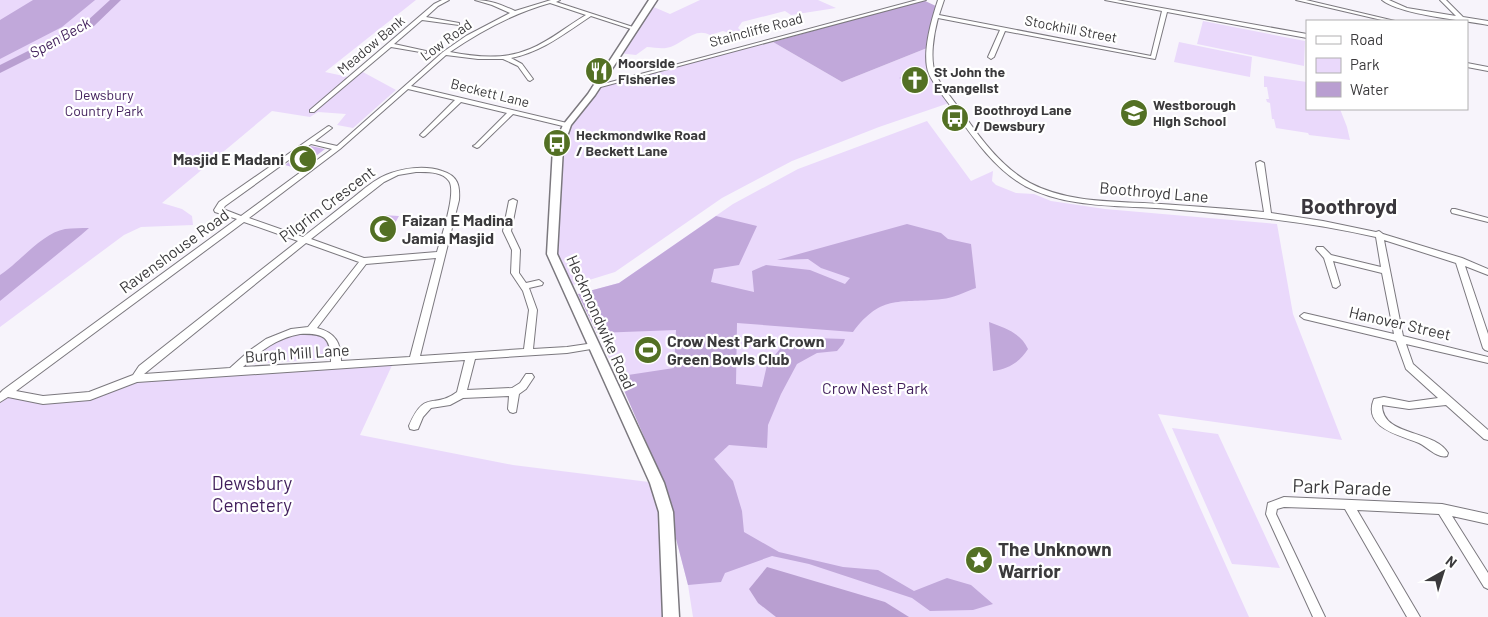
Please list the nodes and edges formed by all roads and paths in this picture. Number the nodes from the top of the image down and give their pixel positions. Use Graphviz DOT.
graph roads {
  1 [pos="446,0"];
  2 [pos="478,0"];
  3 [pos="653,0"];
  4 [pos="923,0"];
  5 [pos="1108,0"];
  6 [pos="1299,0"];
  7 [pos="1384,0"];
  8 [pos="1443,0"];
  9 [pos="554,1"];
  10 [pos="939,4"];
  11 [pos="1165,10"];
  12 [pos="514,13"];
  13 [pos="589,15"];
  14 [pos="1438,15"];
  15 [pos="936,16"];
  16 [pos="423,18"];
  17 [pos="1462,19"];
  18 [pos="1388,20"];
  19 [pos="1441,20"];
  20 [pos="1467,20"];
  21 [pos="1468,20"];
  22 [pos="457,24"];
  23 [pos="1488,24"];
  24 [pos="633,28"];
  25 [pos="1003,29"];
  26 [pos="1306,36"];
  27 [pos="391,44"];
  28 [pos="532,50"];
  29 [pos="424,52"];
  30 [pos="445,53"];
  31 [pos="503,56"];
  32 [pos="991,56"];
  33 [pos="1468,64"];
  34 [pos="520,65"];
  35 [pos="1488,69"];
  36 [pos="530,79"];
  37 [pos="407,87"];
  38 [pos="596,87"];
  39 [pos="460,99"];
  40 [pos="312,111"];
  41 [pos="512,112"];
  42 [pos="567,125"];
  43 [pos="364,126"];
  44 [pos="329,128"];
  45 [pos="424,135"];
  46 [pos="310,142"];
  47 [pos="477,146"];
  48 [pos="338,148"];
  49 [pos="1260,164"];
  50 [pos="513,201"];
  51 [pos="1455,211"];
  52 [pos="1268,216"];
  53 [pos="242,219"];
  54 [pos="1488,220"];
  55 [pos="1379,234"];
  56 [pos="303,240"];
  57 [pos="1320,249"];
  58 [pos="440,254"];
  59 [pos="1328,257"];
  60 [pos="1459,260"];
  61 [pos="364,261"];
  62 [pos="1388,271"];
  63 [pos="1488,272"];
  64 [pos="539,283"];
  65 [pos="1336,285"];
  66 [pos="523,286"];
  67 [pos="1304,316"];
  68 [pos="311,330"];
  69 [pos="1399,338"];
  70 [pos="594,346"];
  71 [pos="1488,348"];
  72 [pos="528,352"];
  73 [pos="471,356"];
  74 [pos="414,360"];
  75 [pos="1488,360"];
  76 [pos="336,365"];
  77 [pos="232,372"];
  78 [pos="529,377"];
  79 [pos="136,378"];
  80 [pos="514,392"];
  81 [pos="461,394"];
  82 [pos="2,397"];
  83 [pos="1446,401"];
  84 [pos="513,409"];
  85 [pos="414,426"];
  86 [pos="1488,436"];
  87 [pos="1443,453"];
  88 [pos="1348,505"];
  89 [pos="1442,508"];
  90 [pos="1488,519"];
  91 [pos="1488,583"];
  92 [pos="671,617"];
  93 [pos="1319,617"];
  94 [pos="1414,617"];
  1 -- 16 [label="street, Meadow Bank"];
  2 -- 12 [label="street"];
  3 -- 24 [label="main road, Heckmondwike Road"];
  4 -- 10 [label="street, Boothroyd Lane"];
  4 -- 38 [label="street, Staincliffe Road"];
  5 -- 11 [label="street"];
  6 -- 18 [label="street"];
  7 -- 14 [label="street"];
  8 -- 17 [label="street"];
  9 -- 12 [label="street, Low Road"];
  9 -- 13 [label="street"];
  10 -- 15 [label="street, Boothroyd Lane"];
  11 -- 25 [label="street, Stockhill Street"];
  11 -- 26 [label="street"];
  12 -- 30 [label="street, Low Road"];
  13 -- 24 [label="street"];
  13 -- 28 [label="street"];
  14 -- 17 [label="street"];
  14 -- 19 [label="street"];
  15 -- 25 [label="street, Stockhill Street"];
  15 -- 52 [label="street, Boothroyd Lane"];
  16 -- 22 [label="street"];
  16 -- 27 [label="street, Meadow Bank"];
  17 -- 20 [label="street"];
  21 -- 23 [label="street"];
  24 -- 38 [label="main road, Heckmondwike Road"];
  25 -- 32 [label="street"];
  27 -- 29 [label="street"];
  27 -- 40 [label="street, Meadow Bank"];
  28 -- 31 [label="street"];
  28 -- 34 [label="street"];
  30 -- 31 [label="street"];
  30 -- 37 [label="street, Low Road"];
  31 -- 34 [label="street"];
  33 -- 35 [label="street"];
  34 -- 36 [label="street"];
  37 -- 39 [label="street, Beckett Lane"];
  37 -- 43 [label="street, Low Road"];
  38 -- 42 [label="main road, Heckmondwike Road"];
  39 -- 41 [label="street, Beckett Lane"];
  39 -- 45 [label="street"];
  41 -- 42 [label="street, Beckett Lane"];
  41 -- 47 [label="street"];
  42 -- 70 [label="main road, Heckmondwike Road"];
  43 -- 48 [label="street, Ravenshouse Road"];
  44 -- 46 [label="street"];
  46 -- 48 [label="street"];
  46 -- 53 [label="street"];
  48 -- 53 [label="street, Ravenshouse Road"];
  49 -- 52 [label="street"];
  50 -- 66 [label="street"];
  51 -- 54 [label="street"];
  52 -- 55 [label="street, Boothroyd Lane"];
  53 -- 56 [label="street"];
  53 -- 82 [label="street, Ravenshouse Road"];
  55 -- 60 [label="street, Boothroyd Lane"];
  55 -- 62 [label="street"];
  56 -- 58 [label="street, Pilgrim Crescent"];
  56 -- 61 [label="street"];
  56 -- 79 [label="street, Pilgrim Crescent"];
  57 -- 59 [label="street"];
  58 -- 61 [label="street"];
  58 -- 74 [label="street, Pilgrim Crescent"];
  59 -- 62 [label="street"];
  59 -- 65 [label="street"];
  60 -- 63 [label="street, Boothroyd Lane"];
  60 -- 71 [label="street"];
  61 -- 68 [label="street"];
  62 -- 69 [label="street"];
  64 -- 66 [label="street"];
  66 -- 72 [label="street"];
  67 -- 69 [label="street, Hanover Street"];
  68 -- 76 [label="street"];
  68 -- 77 [label="street"];
  69 -- 75 [label="street, Hanover Street"];
  69 -- 83 [label="street"];
  70 -- 72 [label="street, Burgh Mill Lane"];
  70 -- 92 [label="main road, Heckmondwike Road"];
  72 -- 73 [label="street, Burgh Mill Lane"];
  73 -- 74 [label="street, Burgh Mill Lane"];
  73 -- 81 [label="street"];
  74 -- 76 [label="street, Burgh Mill Lane"];
  76 -- 77 [label="street, Burgh Mill Lane"];
  77 -- 79 [label="street, Burgh Mill Lane"];
  78 -- 80 [label="street"];
  79 -- 82 [label="street, Burgh Mill Lane"];
  80 -- 81 [label="street"];
  80 -- 84 [label="street"];
  81 -- 85 [label="street"];
  83 -- 86 [label="street"];
  83 -- 87 [label="street"];
  88 -- 89 [label="street, Park Parade"];
  88 -- 93 [label="street, Park Parade"];
  88 -- 94 [label="street"];
  89 -- 90 [label="street, Park Parade"];
  89 -- 91 [label="street"];
}
